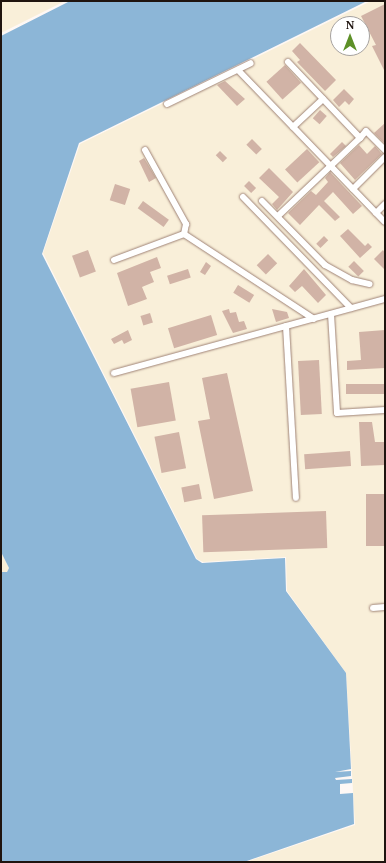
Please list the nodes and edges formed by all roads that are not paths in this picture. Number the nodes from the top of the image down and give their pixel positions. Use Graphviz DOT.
graph roads {
  1 [pos="288,62"];
  2 [pos="251,63"];
  3 [pos="238,70"];
  4 [pos="323,99"];
  5 [pos="167,104"];
  6 [pos="293,127"];
  7 [pos="360,138"];
  8 [pos="145,150"];
  9 [pos="385,150"];
  10 [pos="385,157"];
  11 [pos="330,165"];
  12 [pos="353,189"];
  13 [pos="243,197"];
  14 [pos="262,200"];
  15 [pos="385,204"];
  16 [pos="376,213"];
  17 [pos="278,216"];
  18 [pos="385,222"];
  19 [pos="184,234"];
  20 [pos="114,260"];
  21 [pos="370,284"];
  22 [pos="385,299"];
  23 [pos="352,308"];
  24 [pos="331,314"];
  25 [pos="314,319"];
  26 [pos="286,326"];
  27 [pos="114,373"];
  28 [pos="385,410"];
  29 [pos="296,498"];
  30 [pos="385,607"];
  31 [pos="373,608"];
  1 -- 4 [label="street"];
  2 -- 3 [label="street"];
  3 -- 5 [label="street"];
  3 -- 6 [label="street"];
  4 -- 6 [label="street"];
  4 -- 7 [label="street"];
  6 -- 11 [label="street"];
  7 -- 9 [label="street"];
  7 -- 11 [label="street"];
  8 -- 19 [label="street"];
  10 -- 12 [label="street"];
  11 -- 12 [label="street"];
  11 -- 17 [label="street"];
  12 -- 16 [label="street"];
  13 -- 23 [label="street"];
  14 -- 17 [label="street"];
  15 -- 16 [label="street"];
  16 -- 18 [label="street"];
  17 -- 21 [label="street"];
  19 -- 20 [label="street"];
  19 -- 25 [label="street"];
  22 -- 23 [label="street"];
  23 -- 24 [label="street"];
  24 -- 25 [label="street"];
  24 -- 28 [label="street"];
  25 -- 26 [label="street"];
  26 -- 27 [label="street"];
  26 -- 29 [label="street"];
  30 -- 31 [label="street"];
}
